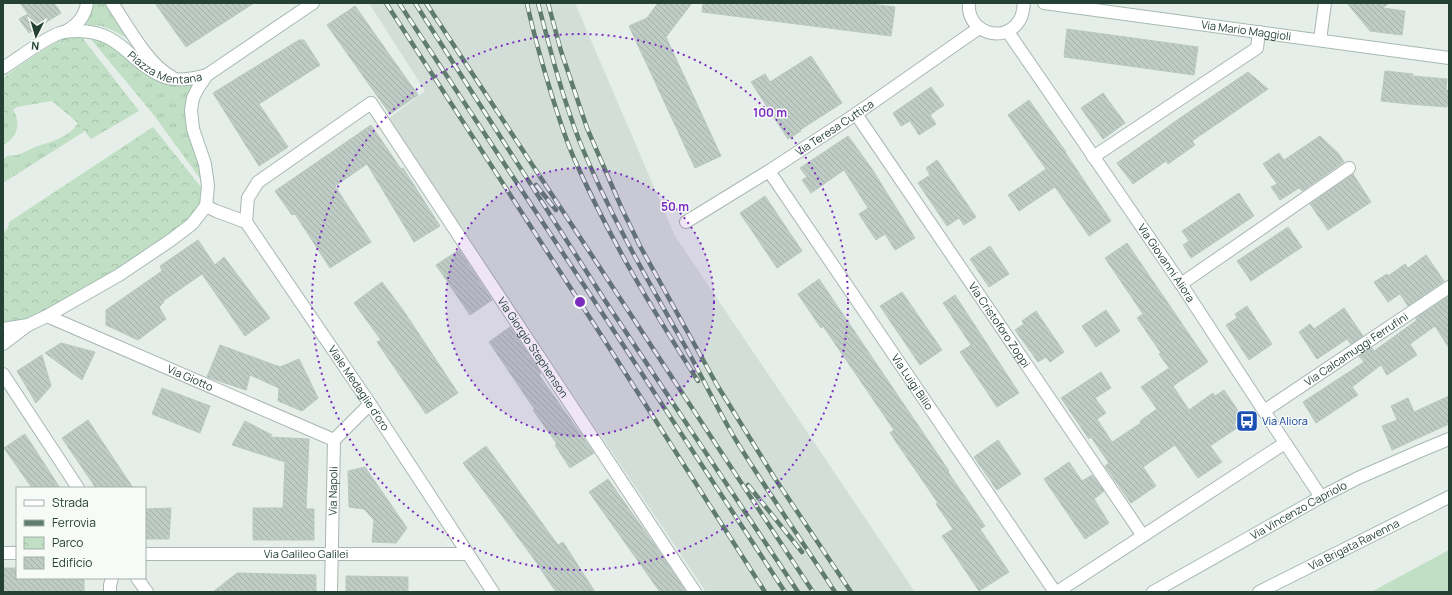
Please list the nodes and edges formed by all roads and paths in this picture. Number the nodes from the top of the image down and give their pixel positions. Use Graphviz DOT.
graph roads {
  1 [pos="87,3"];
  2 [pos="112,3"];
  3 [pos="313,3"];
  4 [pos="969,3"];
  5 [pos="1024,3"];
  6 [pos="1044,3"];
  7 [pos="1325,3"];
  8 [pos="1127,9"];
  9 [pos="979,28"];
  10 [pos="66,31"];
  11 [pos="1008,32"];
  12 [pos="1259,32"];
  13 [pos="1320,40"];
  14 [pos="1449,58"];
  15 [pos="3,68"];
  16 [pos="207,75"];
  17 [pos="184,79"];
  18 [pos="856,114"];
  19 [pos="1093,157"];
  20 [pos="1349,168"];
  21 [pos="769,171"];
  22 [pos="206,206"];
  23 [pos="246,222"];
  24 [pos="686,222"];
  25 [pos="1181,284"];
  26 [pos="1449,287"];
  27 [pos="47,316"];
  28 [pos="28,325"];
  29 [pos="3,329"];
  30 [pos="3,344"];
  31 [pos="3,374"];
  32 [pos="370,404"];
  33 [pos="1264,412"];
  34 [pos="1449,439"];
  35 [pos="334,440"];
  36 [pos="1285,443"];
  37 [pos="77,487"];
  38 [pos="1321,497"];
  39 [pos="1449,497"];
  40 [pos="1143,536"];
  41 [pos="3,553"];
  42 [pos="16,553"];
  43 [pos="146,554"];
  44 [pos="331,554"];
  45 [pos="468,554"];
  46 [pos="112,579"];
  47 [pos="138,579"];
  48 [pos="110,592"];
  49 [pos="147,592"];
  50 [pos="331,592"];
  51 [pos="493,592"];
  52 [pos="695,592"];
  53 [pos="1056,592"];
  54 [pos="1153,592"];
  55 [pos="1259,592"];
  1 -- 10 [label="street"];
  2 -- 17 [label="street"];
  3 -- 16 [label="street"];
  4 -- 9 [label="street"];
  5 -- 11 [label="street"];
  6 -- 8 [label="street, Via Mario Maggioli"];
  7 -- 13 [label="street"];
  8 -- 12 [label="street, Via Mario Maggioli"];
  9 -- 11 [label="street"];
  9 -- 18 [label="street, Via Teresa Cuttica"];
  10 -- 15 [label="street, Piazza Mentana"];
  10 -- 17 [label="street, Piazza Mentana"];
  11 -- 19 [label="street, Via Giovanni Aliora"];
  12 -- 13 [label="street, Via Mario Maggioli"];
  12 -- 19 [label="street"];
  13 -- 14 [label="street, Via Mario Maggioli"];
  16 -- 17 [label="street, Piazza Mentana"];
  16 -- 22 [label="street, Piazza Mentana"];
  18 -- 21 [label="street, Via Teresa Cuttica"];
  18 -- 40 [label="street, Via Cristoforo Zoppi"];
  19 -- 25 [label="street, Via Giovanni Aliora"];
  20 -- 25 [label="street"];
  21 -- 24 [label="street, Via Teresa Cuttica"];
  21 -- 53 [label="street, Via Luigi Bilio"];
  22 -- 23 [label="street"];
  22 -- 27 [label="street"];
  23 -- 32 [label="street, Viale Medaglie d'oro"];
  23 -- 52 [label="street, Via Giorgio Stephenson"];
  25 -- 33 [label="street, Via Giovanni Aliora"];
  26 -- 33 [label="street, Via Calcamuggi Ferrufini"];
  27 -- 28 [label="street"];
  27 -- 35 [label="street, Via Giotto"];
  28 -- 29 [label="street"];
  28 -- 30 [label="street"];
  31 -- 37 [label="street"];
  32 -- 35 [label="street"];
  32 -- 45 [label="street, Viale Medaglie d'oro"];
  33 -- 36 [label="street, Via Giovanni Aliora"];
  34 -- 38 [label="street, Via Vincenzo Capriolo"];
  35 -- 44 [label="street, Via Napoli"];
  36 -- 38 [label="street, Via Giovanni Aliora"];
  36 -- 40 [label="street"];
  38 -- 54 [label="street, Via Vincenzo Capriolo"];
  39 -- 55 [label="street, Via Brigata Ravenna"];
  40 -- 53 [label="street"];
  41 -- 42 [label="street"];
  43 -- 44 [label="street, Via Galileo Galilei"];
  44 -- 45 [label="street, Via Galileo Galilei"];
  44 -- 50 [label="street, Via Napoli"];
  45 -- 51 [label="street, Viale Medaglie d'oro"];
  46 -- 48 [label="street"];
  47 -- 49 [label="street"];
}
